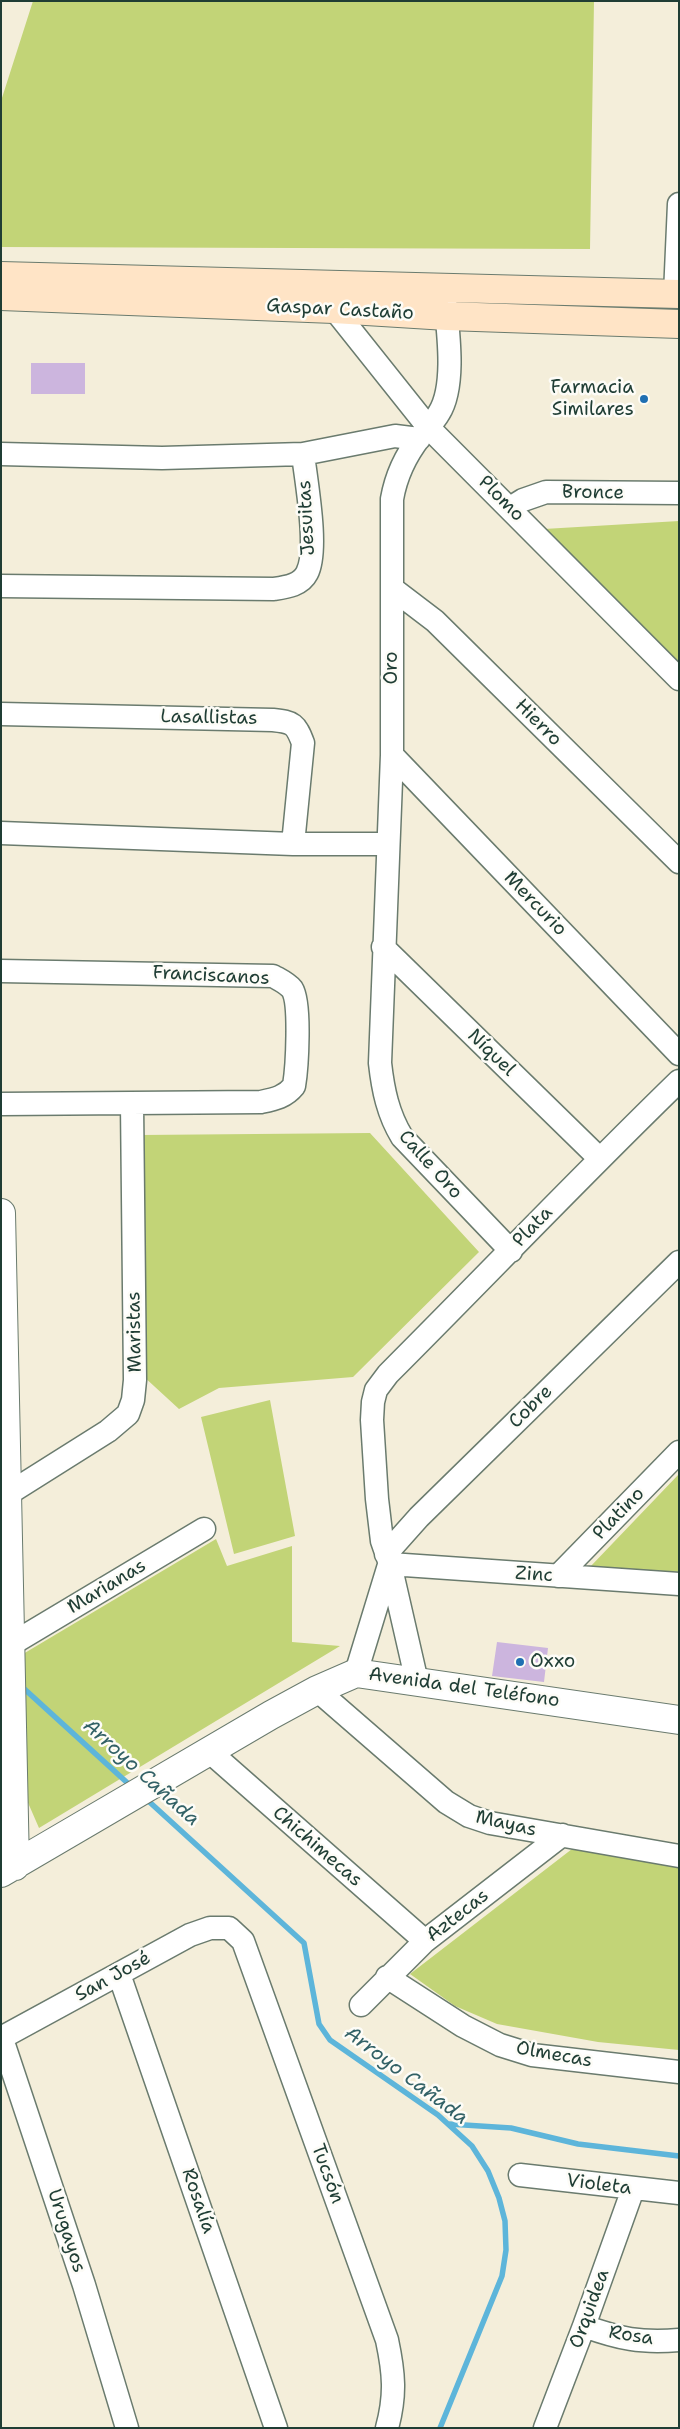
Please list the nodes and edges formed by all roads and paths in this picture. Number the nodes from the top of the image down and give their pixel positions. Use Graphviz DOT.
graph roads {
  1 [pos="679,204"];
  2 [pos="1,276"];
  3 [pos="444,289"];
  4 [pos="677,294"];
  5 [pos="1,296"];
  6 [pos="334,309"];
  7 [pos="447,316"];
  8 [pos="679,324"];
  9 [pos="424,433"];
  10 [pos="1,454"];
  11 [pos="303,454"];
  12 [pos="679,493"];
  13 [pos="510,508"];
  14 [pos="1,586"];
  15 [pos="393,589"];
  16 [pos="679,679"];
  17 [pos="1,714"];
  18 [pos="392,755"];
  19 [pos="1,833"];
  20 [pos="294,844"];
  21 [pos="387,844"];
  22 [pos="679,862"];
  23 [pos="383,947"];
  24 [pos="1,971"];
  25 [pos="679,1054"];
  26 [pos="380,1063"];
  27 [pos="679,1081"];
  28 [pos="1,1104"];
  29 [pos="132,1104"];
  30 [pos="599,1158"];
  31 [pos="1,1213"];
  32 [pos="511,1250"];
  33 [pos="679,1262"];
  34 [pos="388,1374"];
  35 [pos="679,1452"];
  36 [pos="8,1494"];
  37 [pos="204,1529"];
  38 [pos="388,1559"];
  39 [pos="558,1576"];
  40 [pos="679,1584"];
  41 [pos="10,1646"];
  42 [pos="356,1673"];
  43 [pos="417,1682"];
  44 [pos="317,1690"];
  45 [pos="679,1720"];
  46 [pos="210,1752"];
  47 [pos="562,1835"];
  48 [pos="679,1856"];
  49 [pos="8,1870"];
  50 [pos="229,1928"];
  51 [pos="425,1941"];
  52 [pos="119,1974"];
  53 [pos="387,1976"];
  54 [pos="361,2005"];
  55 [pos="1,2037"];
  56 [pos="679,2072"];
  57 [pos="520,2175"];
  58 [pos="633,2189"];
  59 [pos="679,2193"];
  60 [pos="584,2326"];
  61 [pos="679,2340"];
  62 [pos="127,2428"];
  63 [pos="276,2428"];
  64 [pos="387,2428"];
  65 [pos="545,2428"];
  1 -- 4 [label="street"];
  2 -- 3 [label="main road, Gaspar Castaño"];
  3 -- 4 [label="main road, Gaspar Castaño"];
  3 -- 7 [label="street, Oro"];
  5 -- 6 [label="main road, Gaspar Castaño"];
  6 -- 7 [label="main road, Gaspar Castaño"];
  6 -- 9 [label="street, Plomo"];
  7 -- 8 [label="main road, Gaspar Castaño"];
  7 -- 9 [label="street, Oro"];
  9 -- 11 [label="street"];
  9 -- 13 [label="street, Plomo"];
  9 -- 15 [label="street, Oro"];
  10 -- 11 [label="street, Jesuitas"];
  11 -- 14 [label="street, Jesuitas"];
  12 -- 13 [label="street, Bronce"];
  13 -- 16 [label="street, Plomo"];
  15 -- 18 [label="street, Oro"];
  15 -- 22 [label="street, Hierro"];
  17 -- 20 [label="street, Lasallistas"];
  18 -- 21 [label="street, Oro"];
  18 -- 25 [label="street, Mercurio"];
  19 -- 20 [label="street"];
  20 -- 21 [label="street"];
  21 -- 23 [label="street, Oro"];
  23 -- 26 [label="street, Oro"];
  23 -- 30 [label="street, Níquel"];
  24 -- 29 [label="street, Franciscanos"];
  26 -- 32 [label="street, Calle Oro"];
  27 -- 30 [label="street, Plata"];
  28 -- 29 [label="street, Franciscanos"];
  29 -- 36 [label="street, Maristas"];
  30 -- 32 [label="street, Plata"];
  31 -- 36 [label="street"];
  32 -- 34 [label="street, Plata"];
  33 -- 38 [label="street, Cobre"];
  34 -- 38 [label="street, Cobre"];
  35 -- 39 [label="street, Platino"];
  36 -- 41 [label="street"];
  37 -- 41 [label="street, Marianas"];
  38 -- 39 [label="street, Zinc"];
  38 -- 42 [label="street, Cobre"];
  38 -- 43 [label="street, Cobre"];
  39 -- 40 [label="street, Zinc"];
  41 -- 49 [label="street"];
  42 -- 43 [label="street, Avenida del Teléfono"];
  42 -- 44 [label="street, Avenida del Teléfono"];
  43 -- 45 [label="street, Avenida del Teléfono"];
  44 -- 46 [label="street, Avenida del Teléfono"];
  44 -- 47 [label="street, Mayas"];
  46 -- 49 [label="street, Avenida del Teléfono"];
  46 -- 51 [label="street, Chichimecas"];
  47 -- 48 [label="street, Mayas"];
  47 -- 51 [label="street, Aztecas"];
  50 -- 52 [label="street, San José"];
  50 -- 64 [label="street, Tucsón"];
  51 -- 53 [label="street, Aztecas"];
  52 -- 55 [label="street, San José"];
  52 -- 63 [label="street, Rosalía"];
  53 -- 54 [label="street, Aztecas"];
  53 -- 56 [label="street, Olmecas"];
  55 -- 62 [label="street, Urugayos"];
  57 -- 58 [label="street, Violeta"];
  58 -- 59 [label="street, Violeta"];
  58 -- 60 [label="street, Orquidea"];
  60 -- 61 [label="street, Rosa"];
  60 -- 65 [label="street, Orquidea"];
}
